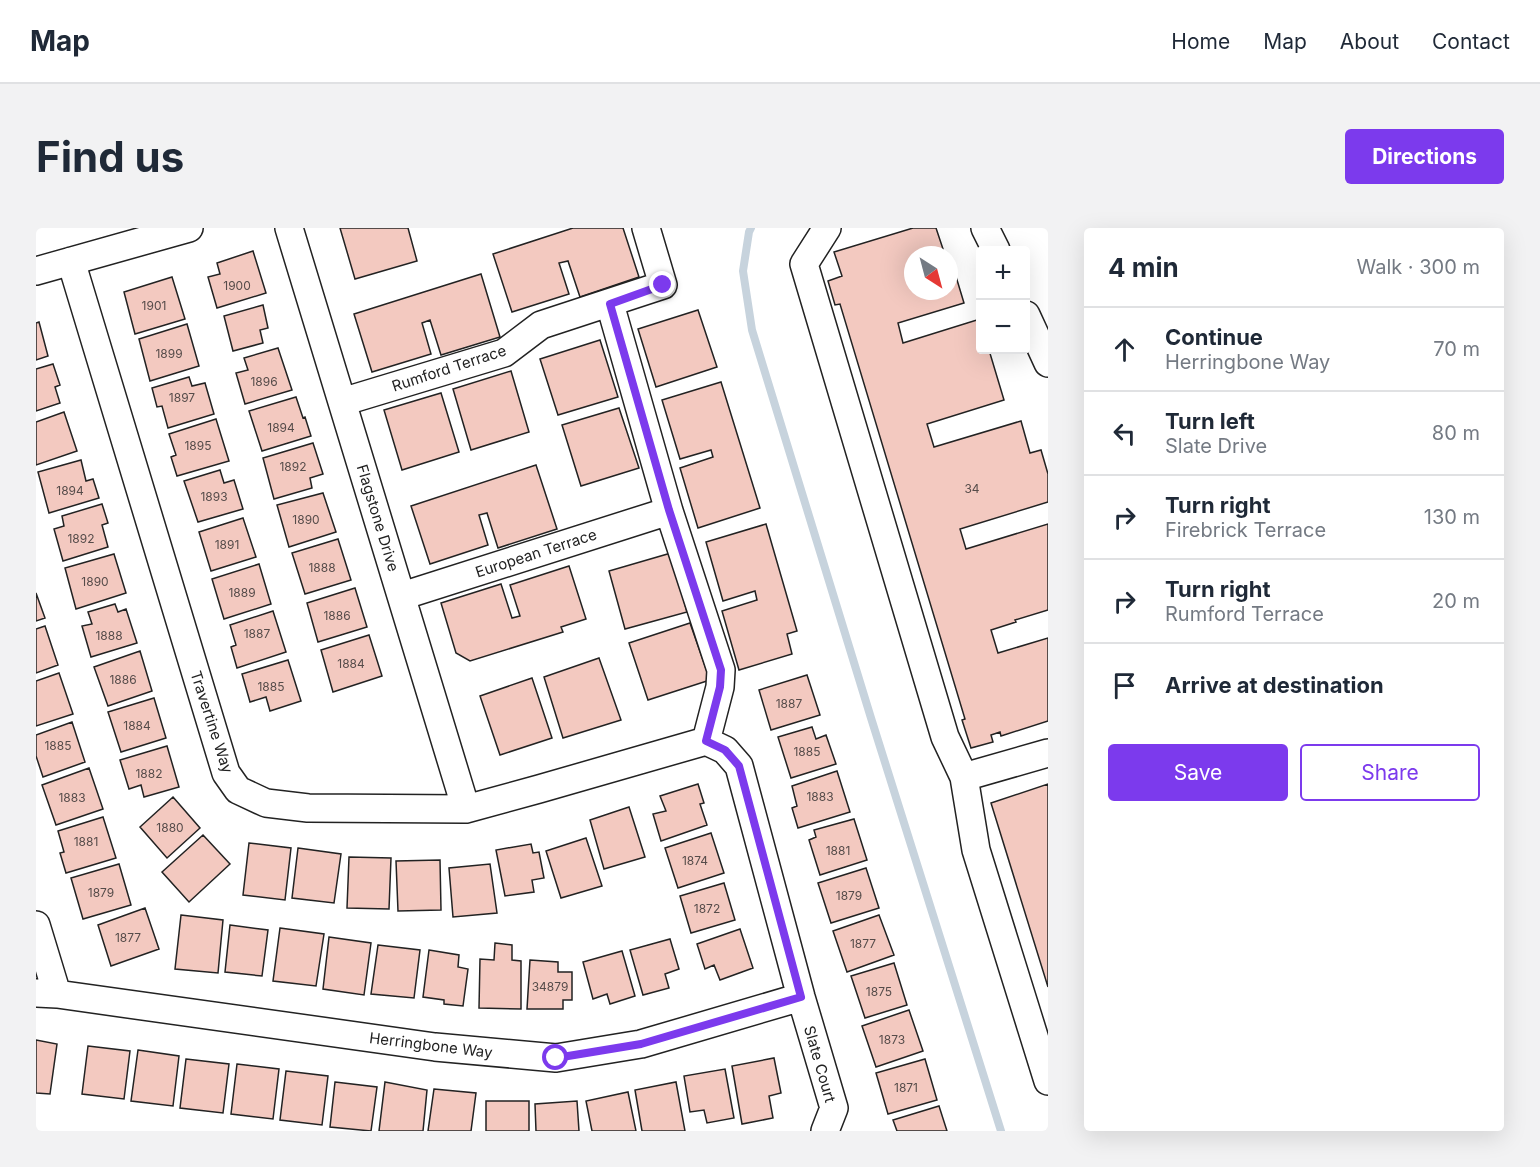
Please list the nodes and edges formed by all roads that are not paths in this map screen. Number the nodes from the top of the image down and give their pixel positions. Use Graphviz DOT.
graph roads {
  1 [pos="189,228"];
  2 [pos="289,228"];
  3 [pos="646,228"];
  4 [pos="827,228"];
  5 [pos="985,228"];
  6 [pos="994,246"];
  7 [pos="71,261"];
  8 [pos="36,271"];
  9 [pos="610,304"];
  10 [pos="1030,324"];
  11 [pos="1048,363"];
  12 [pos="342,402"];
  13 [pos="669,510"];
  14 [pos="402,596"];
  15 [pos="706,741"];
  16 [pos="1048,753"];
  17 [pos="964,777"];
  18 [pos="466,809"];
  19 [pos="36,925"];
  20 [pos="46,993"];
  21 [pos="801,997"];
  22 [pos="1048,1082"];
  23 [pos="825,1131"];
  1 -- 7 [label="street"];
  2 -- 12 [label="street, Flagstone Drive"];
  3 -- 9 [label="street, Rumford Terrace"];
  4 -- 17 [label="street"];
  5 -- 6 [label="street"];
  7 -- 8 [label="street"];
  7 -- 18 [label="street, Travertine Way"];
  9 -- 12 [label="street, Rumford Terrace"];
  9 -- 13 [label="street"];
  10 -- 11 [label="street"];
  12 -- 14 [label="street, Flagstone Drive"];
  13 -- 14 [label="street, European Terrace"];
  13 -- 15 [label="street"];
  14 -- 18 [label="street, Flagstone Drive"];
  15 -- 18 [label="street, Travertine Way"];
  15 -- 21 [label="street, Slate Court"];
  16 -- 17 [label="street"];
  17 -- 22 [label="street"];
  19 -- 20 [label="street"];
  20 -- 21 [label="street, Herringbone Way"];
  21 -- 23 [label="street, Slate Court"];
}
